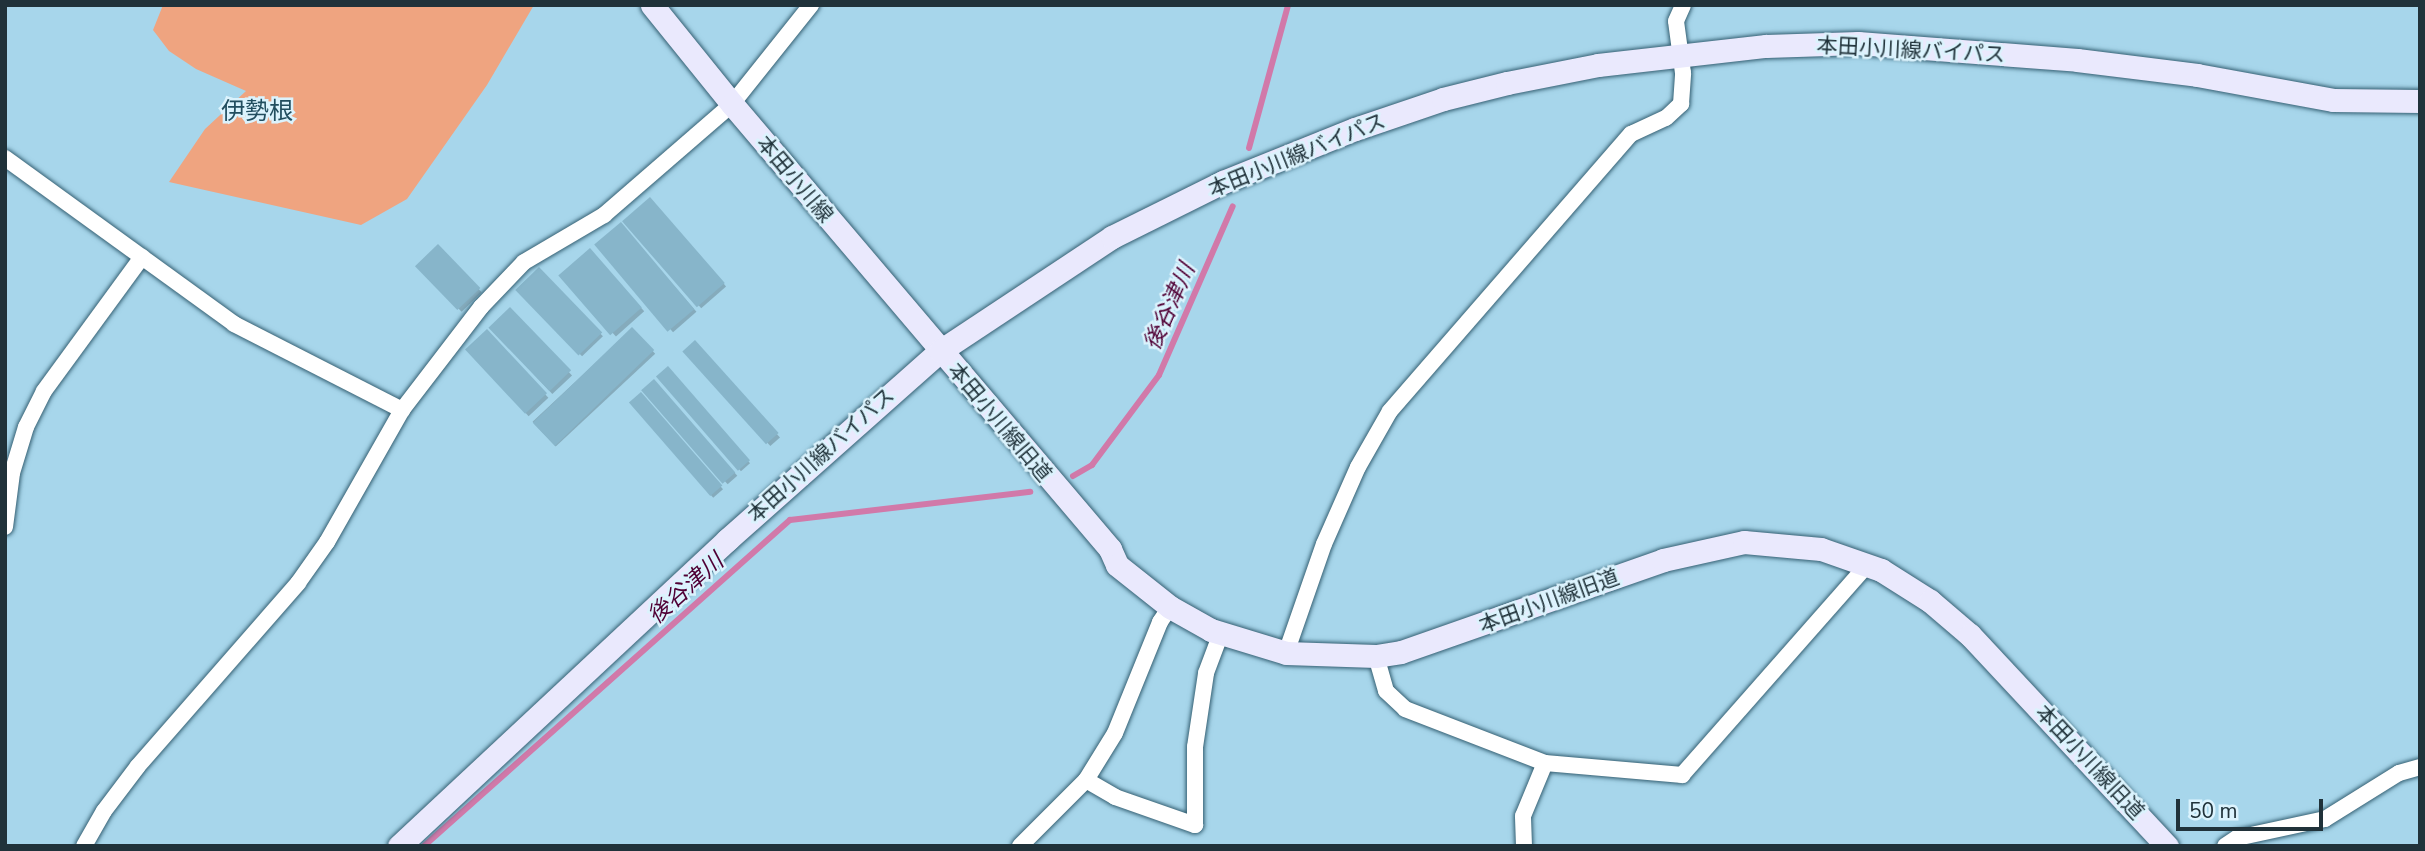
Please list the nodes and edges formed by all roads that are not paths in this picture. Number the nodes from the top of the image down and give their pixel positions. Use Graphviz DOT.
graph roads {
  1 [pos="652,5"];
  2 [pos="811,5"];
  3 [pos="1683,5"];
  4 [pos="1680,53"];
  5 [pos="2420,100"];
  6 [pos="732,104"];
  7 [pos="5,158"];
  8 [pos="142,257"];
  9 [pos="940,351"];
  10 [pos="402,410"];
  11 [pos="5,527"];
  12 [pos="1867,565"];
  13 [pos="1170,607"];
  14 [pos="1221,633"];
  15 [pos="1286,653"];
  16 [pos="1376,656"];
  17 [pos="1545,763"];
  18 [pos="2420,767"];
  19 [pos="1086,780"];
  20 [pos="84,846"];
  21 [pos="399,846"];
  22 [pos="1020,846"];
  23 [pos="1524,846"];
  24 [pos="2167,846"];
  25 [pos="2225,846"];
  1 -- 6 [label="street, 本田小川線"];
  2 -- 6 [label="street"];
  3 -- 4 [label="street"];
  4 -- 5 [label="street, 本田小川線バイパス"];
  4 -- 9 [label="street, 本田小川線バイパス"];
  4 -- 15 [label="street"];
  6 -- 9 [label="street, 本田小川線"];
  6 -- 10 [label="street"];
  7 -- 8 [label="street"];
  8 -- 10 [label="street"];
  8 -- 11 [label="street"];
  9 -- 13 [label="street, 本田小川線旧道"];
  9 -- 21 [label="street, 本田小川線バイパス"];
  10 -- 20 [label="street"];
  12 -- 16 [label="street, 本田小川線旧道"];
  12 -- 17 [label="street"];
  12 -- 24 [label="street, 本田小川線旧道"];
  13 -- 14 [label="street, 本田小川線旧道"];
  13 -- 19 [label="street"];
  14 -- 15 [label="street, 本田小川線旧道"];
  14 -- 19 [label="street"];
  15 -- 16 [label="street, 本田小川線旧道"];
  16 -- 17 [label="street"];
  17 -- 23 [label="street"];
  18 -- 25 [label="street"];
  19 -- 22 [label="street"];
}
